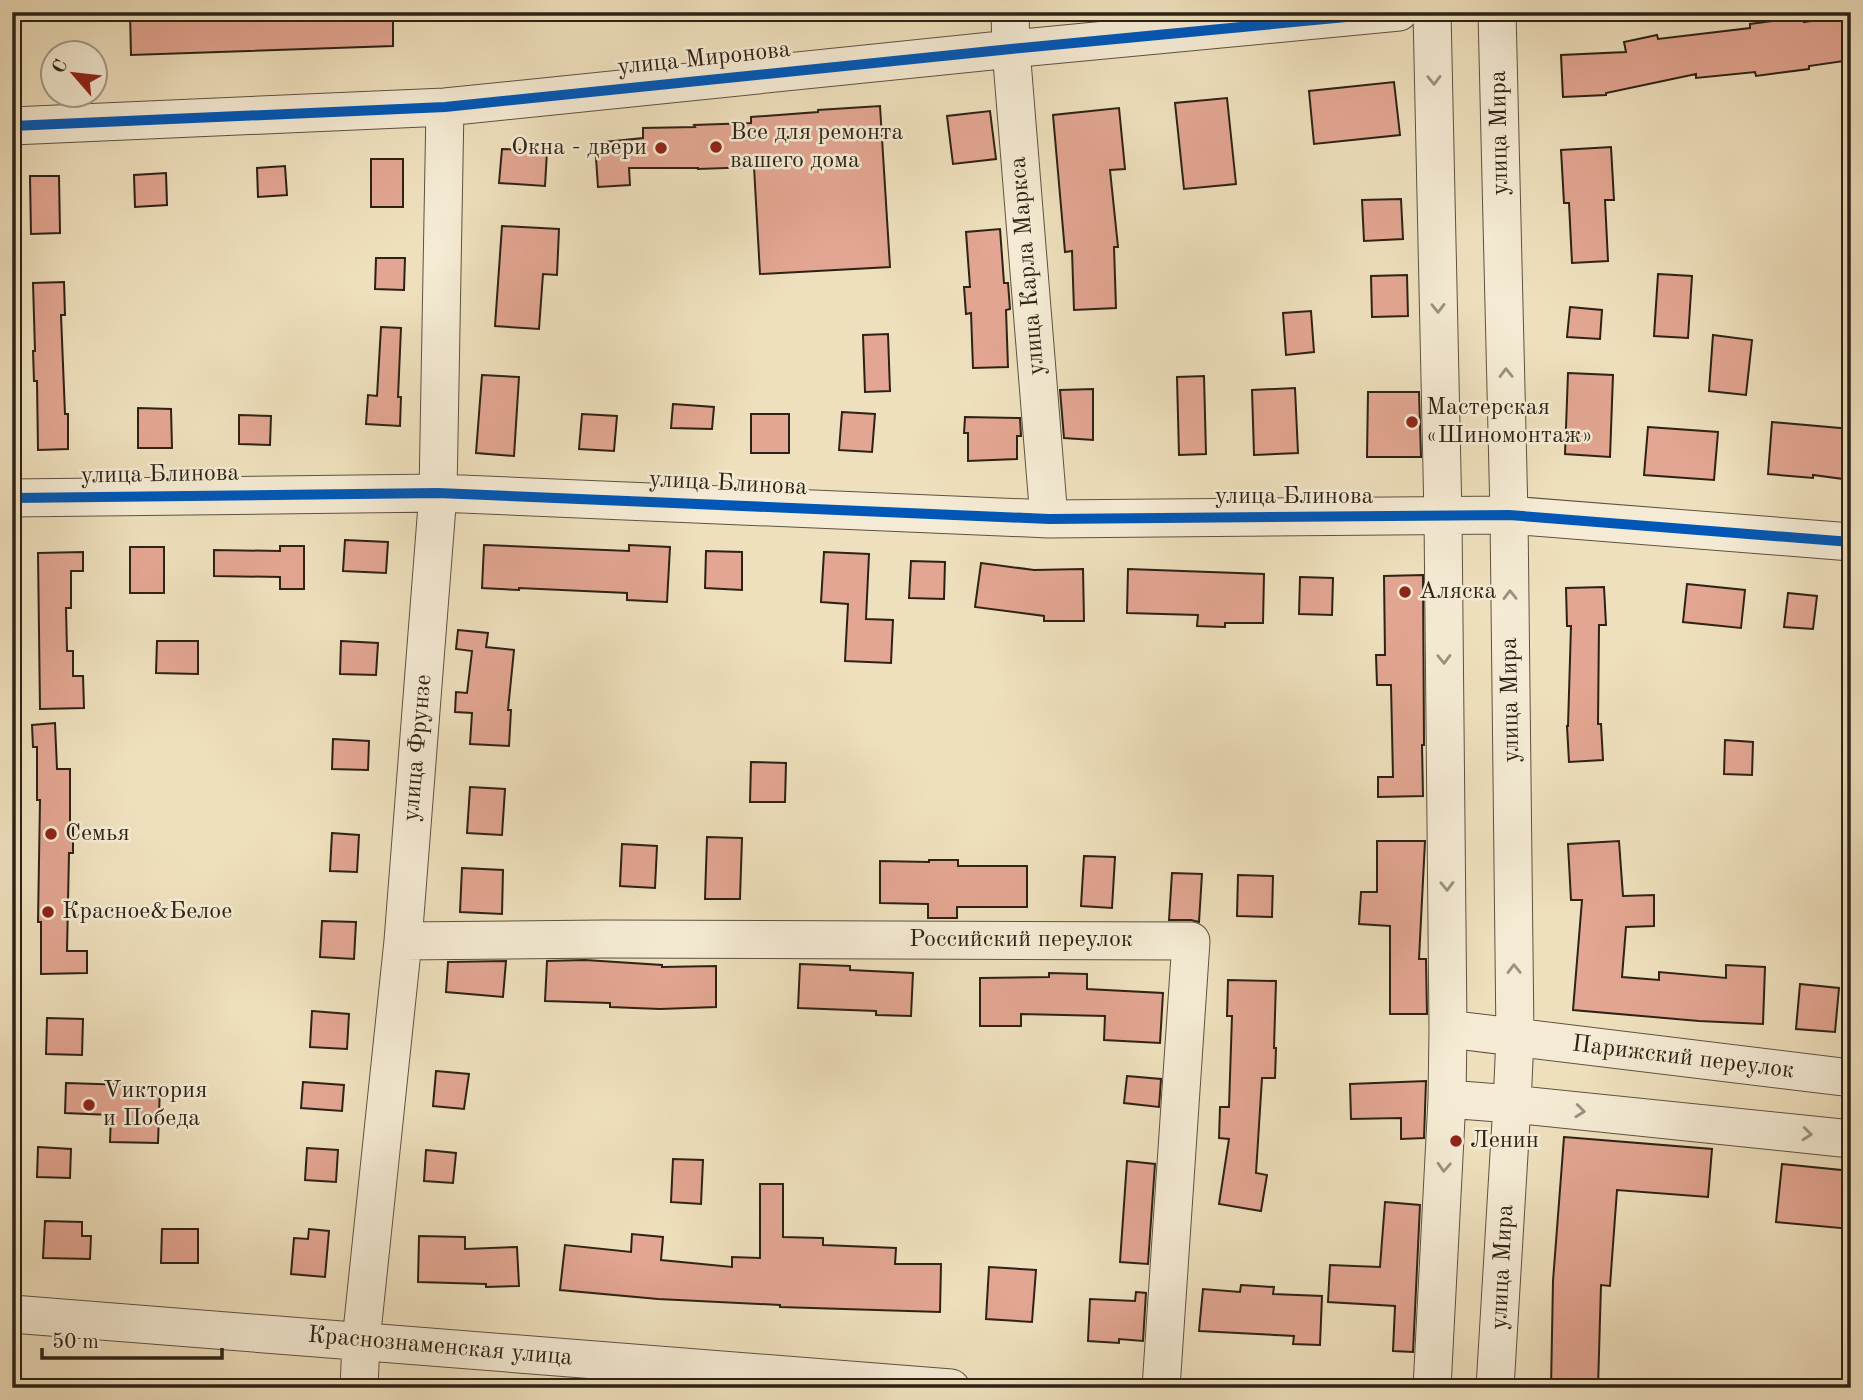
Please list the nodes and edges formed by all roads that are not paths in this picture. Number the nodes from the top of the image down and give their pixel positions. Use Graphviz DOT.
graph roads {
  1 [pos="1010,12"];
  2 [pos="1399,12"];
  3 [pos="1432,12"];
  4 [pos="1497,12"];
  5 [pos="1011,49"];
  6 [pos="445,107"];
  7 [pos="12,125"];
  8 [pos="439,493"];
  9 [pos="12,498"];
  10 [pos="1509,515"];
  11 [pos="1443,517"];
  12 [pos="1049,519"];
  13 [pos="1851,542"];
  14 [pos="403,941"];
  15 [pos="1448,1029"];
  16 [pos="1515,1038"];
  17 [pos="1851,1079"];
  18 [pos="1447,1099"];
  19 [pos="1513,1104"];
  20 [pos="1851,1139"];
  21 [pos="12,1314"];
  22 [pos="361,1341"];
  23 [pos="359,1388"];
  24 [pos="951,1388"];
  25 [pos="1161,1388"];
  26 [pos="1432,1388"];
  27 [pos="1495,1388"];
  1 -- 5 [label="street, улица Карла Маркса"];
  2 -- 5 [label="street, улица Миронова"];
  3 -- 11 [label="street, one-way"];
  10 -- 4 [label="street, улица Мира, one-way"];
  5 -- 6 [label="street, улица Миронова"];
  5 -- 12 [label="street, улица Карла Маркса"];
  6 -- 7 [label="street, улица Миронова"];
  6 -- 8 [label="street, улица Фрунзе"];
  8 -- 9 [label="street, улица Блинова"];
  8 -- 12 [label="street, улица Блинова"];
  8 -- 14 [label="street, улица Фрунзе"];
  10 -- 11 [label="street, улица Блинова"];
  10 -- 13 [label="street"];
  16 -- 10 [label="street, улица Мира, one-way"];
  11 -- 12 [label="street, улица Блинова"];
  11 -- 15 [label="street, one-way"];
  14 -- 22 [label="street, улица Фрунзе"];
  14 -- 25 [label="street, Российский переулок"];
  15 -- 16 [label="street, Парижский переулок"];
  15 -- 18 [label="street"];
  16 -- 17 [label="street, Парижский переулок"];
  16 -- 19 [label="street, улица Мира"];
  18 -- 19 [label="street"];
  18 -- 26 [label="street, one-way"];
  19 -- 20 [label="street, one-way"];
  19 -- 27 [label="street, улица Мира"];
  21 -- 22 [label="street, Краснознаменская улица"];
  22 -- 23 [label="street, улица Фрунзе"];
  22 -- 24 [label="street, Краснознаменская улица"];
}
